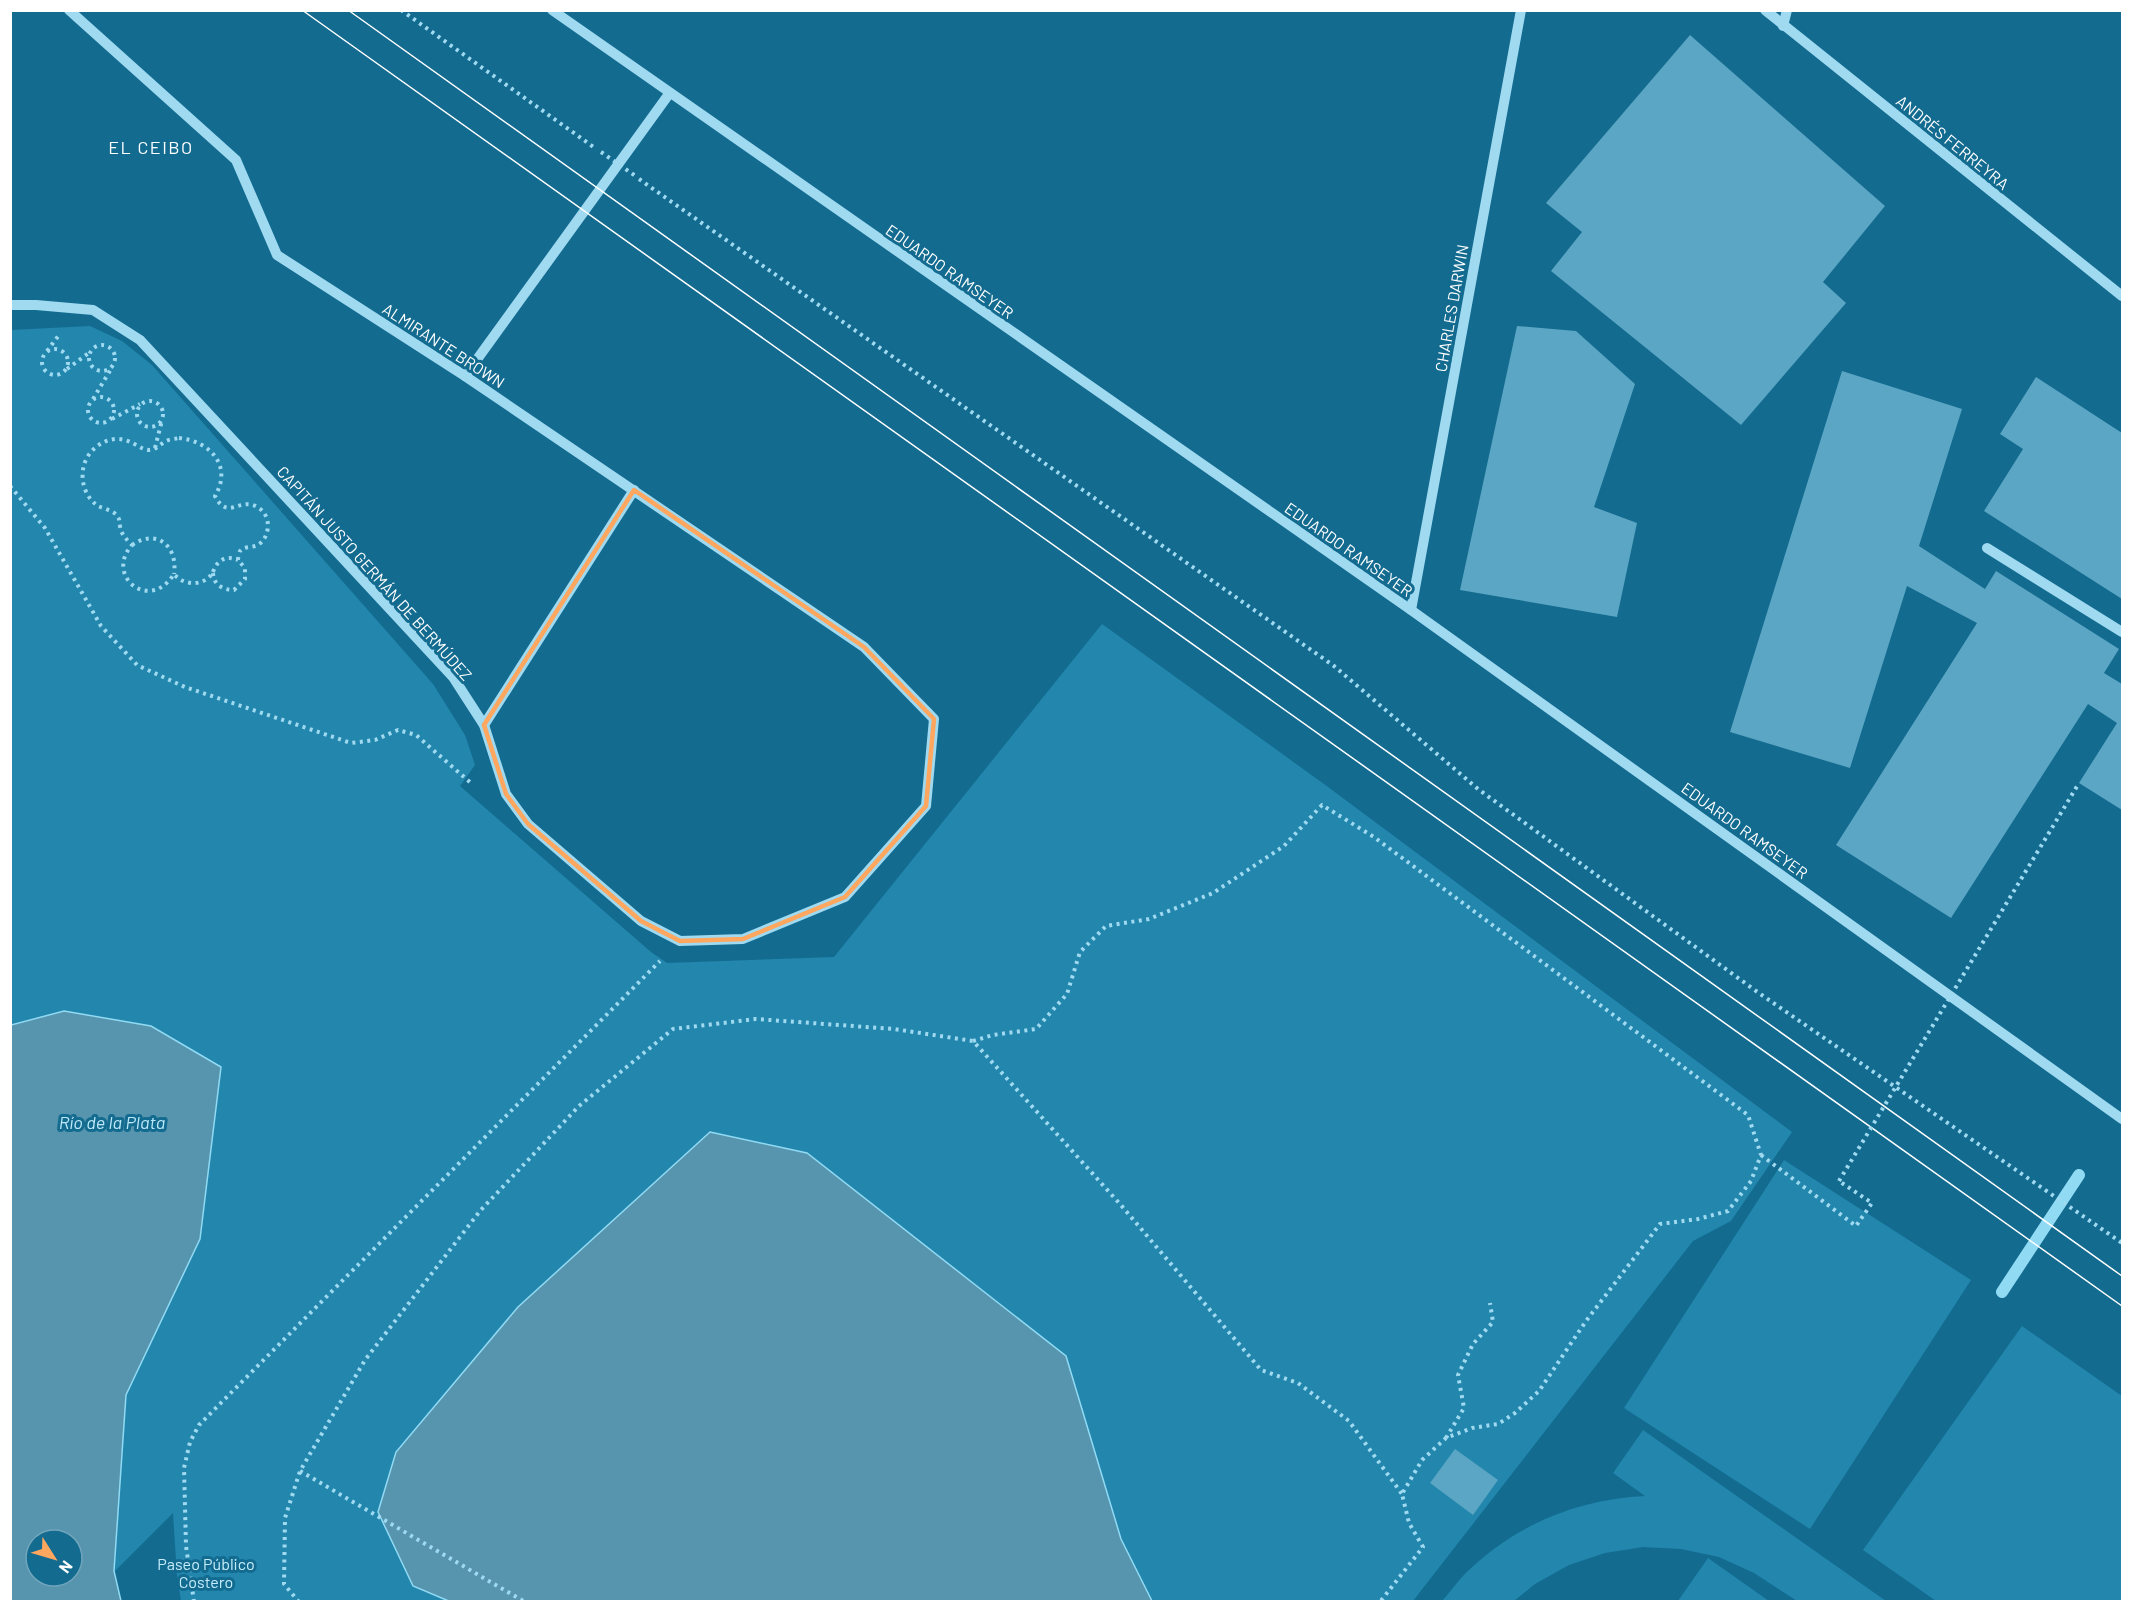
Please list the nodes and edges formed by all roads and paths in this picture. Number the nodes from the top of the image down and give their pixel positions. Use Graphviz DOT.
graph roads {
  1 [pos="69,10"];
  2 [pos="401,10"];
  3 [pos="552,10"];
  4 [pos="1521,10"];
  5 [pos="1765,10"];
  6 [pos="1787,10"];
  7 [pos="1783,26"];
  8 [pos="669,94"];
  9 [pos="2122,296"];
  10 [pos="10,305"];
  11 [pos="91,351"];
  12 [pos="113,366"];
  13 [pos="66,370"];
  14 [pos="465,376"];
  15 [pos="92,399"];
  16 [pos="141,404"];
  17 [pos="162,418"];
  18 [pos="108,421"];
  19 [pos="155,449"];
  20 [pos="10,486"];
  21 [pos="634,490"];
  22 [pos="132,545"];
  23 [pos="1987,548"];
  24 [pos="238,560"];
  25 [pos="213,572"];
  26 [pos="174,574"];
  27 [pos="1411,610"];
  28 [pos="2122,632"];
  29 [pos="864,647"];
  30 [pos="484,725"];
  31 [pos="2079,783"];
  32 [pos="478,789"];
  33 [pos="680,941"];
  34 [pos="973,1041"];
  35 [pos="2122,1119"];
  36 [pos="1761,1155"];
  37 [pos="2122,1243"];
  38 [pos="1490,1303"];
  39 [pos="1446,1438"];
  40 [pos="300,1471"];
  41 [pos="1402,1494"];
  42 [pos="194,1602"];
  43 [pos="299,1602"];
  44 [pos="525,1602"];
  45 [pos="1380,1602"];
  1 -- 14 [label="street, ALMIRANTE BROWN"];
  2 -- 37 [label="path, bridge"];
  3 -- 8 [label="street, EDUARDO RAMSEYER"];
  4 -- 27 [label="street, CHARLES DARWIN"];
  5 -- 7 [label="street, ANDRÉS FERREYRA"];
  6 -- 7 [label="street"];
  7 -- 9 [label="street, ANDRÉS FERREYRA"];
  8 -- 14 [label="street"];
  8 -- 27 [label="street, EDUARDO RAMSEYER"];
  10 -- 30 [label="street, CAPITÁN JUSTO GERMÁN DE BERMÚDEZ"];
  11 -- 12 [label="path"];
  11 -- 12 [label="path"];
  11 -- 13 [label="path"];
  12 -- 15 [label="path"];
  13 -- 13 [label="path"];
  14 -- 21 [label="street, ALMIRANTE BROWN"];
  15 -- 18 [label="path"];
  15 -- 18 [label="path"];
  16 -- 17 [label="path"];
  16 -- 17 [label="path"];
  16 -- 18 [label="path"];
  17 -- 19 [label="path"];
  19 -- 22 [label="path"];
  19 -- 24 [label="path"];
  20 -- 32 [label="path"];
  21 -- 29 [label="street, ALMIRANTE BROWN"];
  21 -- 30 [label="street"];
  22 -- 26 [label="path"];
  22 -- 26 [label="path"];
  23 -- 28 [label="street"];
  24 -- 25 [label="path"];
  24 -- 25 [label="path"];
  25 -- 26 [label="path"];
  27 -- 35 [label="street, EDUARDO RAMSEYER"];
  29 -- 33 [label="street, CAPITÁN JUSTO GERMÁN DE BERMÚDEZ"];
  30 -- 33 [label="street, CAPITÁN JUSTO GERMÁN DE BERMÚDEZ"];
  31 -- 36 [label="path, bridge"];
  33 -- 42 [label="path"];
  34 -- 36 [label="path"];
  34 -- 40 [label="path"];
  34 -- 41 [label="path"];
  36 -- 39 [label="path"];
  38 -- 39 [label="path"];
  39 -- 41 [label="path"];
  40 -- 43 [label="path"];
  40 -- 44 [label="path"];
  41 -- 45 [label="path"];
}
